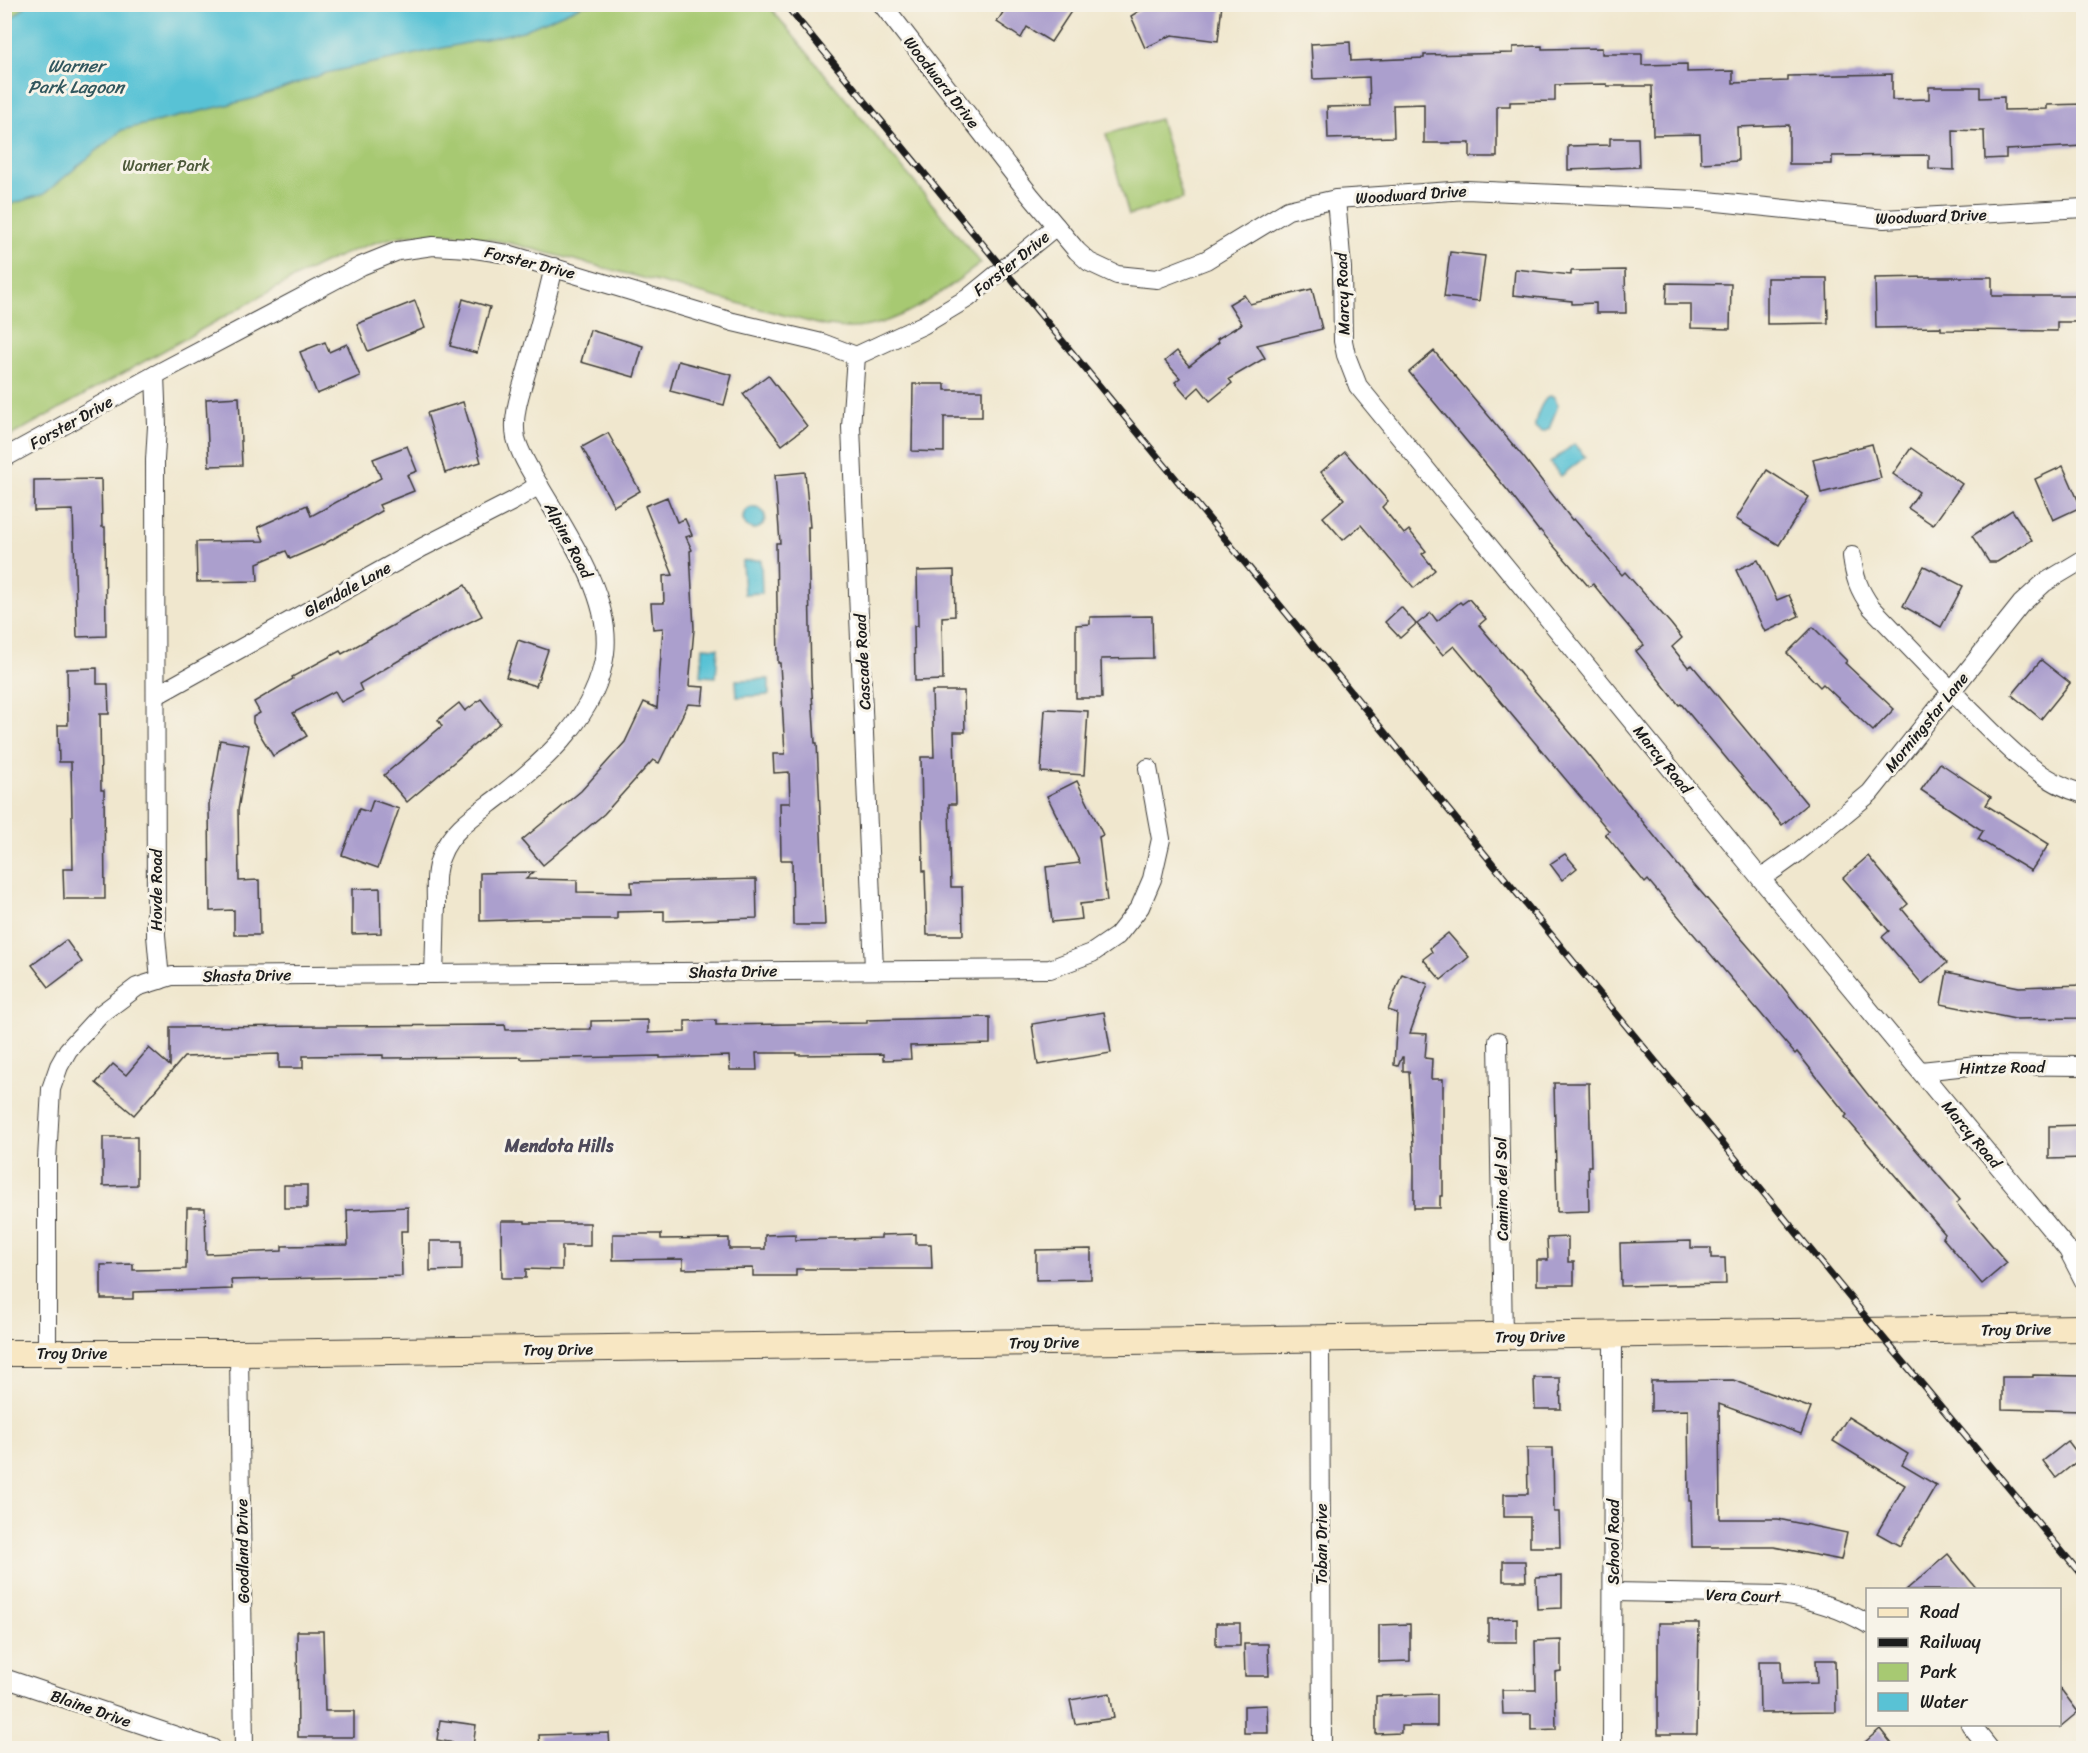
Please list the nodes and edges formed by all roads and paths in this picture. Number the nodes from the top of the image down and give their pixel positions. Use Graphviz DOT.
graph roads {
  1 [pos="882,4"];
  2 [pos="1336,199"];
  3 [pos="2084,208"];
  4 [pos="1056,226"];
  5 [pos="554,267"];
  6 [pos="856,356"];
  7 [pos="155,375"];
  8 [pos="4,458"];
  9 [pos="539,484"];
  10 [pos="1852,556"];
  11 [pos="2084,559"];
  12 [pos="1951,691"];
  13 [pos="157,695"];
  14 [pos="1148,768"];
  15 [pos="2084,794"];
  16 [pos="1761,879"];
  17 [pos="874,969"];
  18 [pos="434,974"];
  19 [pos="160,980"];
  20 [pos="1498,1041"];
  21 [pos="2084,1066"];
  22 [pos="1921,1071"];
  23 [pos="2084,1281"];
  24 [pos="2084,1328"];
  25 [pos="1613,1335"];
  26 [pos="1503,1337"];
  27 [pos="1320,1339"];
  28 [pos="4,1353"];
  29 [pos="47,1353"];
  30 [pos="238,1353"];
  31 [pos="1613,1592"];
  32 [pos="1866,1623"];
  33 [pos="4,1678"];
  34 [pos="1971,1726"];
  35 [pos="212,1749"];
  36 [pos="244,1749"];
  37 [pos="1322,1749"];
  38 [pos="1612,1749"];
  39 [pos="1989,1749"];
  1 -- 4 [label="street, Woodward Drive"];
  2 -- 3 [label="street, Woodward Drive"];
  2 -- 4 [label="street, Woodward Drive"];
  2 -- 16 [label="street, Marcy Road"];
  4 -- 6 [label="street, Forster Drive"];
  5 -- 6 [label="street, Forster Drive"];
  5 -- 7 [label="street, Forster Drive"];
  5 -- 9 [label="street, Alpine Road"];
  6 -- 17 [label="street, Cascade Road"];
  7 -- 8 [label="street, Forster Drive"];
  7 -- 13 [label="street, Hovde Road"];
  9 -- 13 [label="street, Glendale Lane"];
  9 -- 18 [label="street, Alpine Road"];
  10 -- 12 [label="street"];
  11 -- 12 [label="street, Morningstar Lane"];
  12 -- 15 [label="street"];
  12 -- 16 [label="street, Morningstar Lane"];
  13 -- 19 [label="street, Hovde Road"];
  14 -- 17 [label="street, Shasta Drive"];
  16 -- 22 [label="street, Marcy Road"];
  17 -- 18 [label="street, Shasta Drive"];
  18 -- 19 [label="street, Shasta Drive"];
  19 -- 29 [label="street"];
  20 -- 26 [label="street, Camino del Sol"];
  21 -- 22 [label="street, Hintze Road"];
  22 -- 23 [label="street, Marcy Road"];
  24 -- 25 [label="street, Troy Drive"];
  25 -- 26 [label="street, Troy Drive"];
  25 -- 31 [label="street, School Road"];
  26 -- 27 [label="street, Troy Drive"];
  27 -- 30 [label="street, Troy Drive"];
  27 -- 37 [label="street, Toban Drive"];
  28 -- 29 [label="street, Troy Drive"];
  29 -- 30 [label="street, Troy Drive"];
  30 -- 36 [label="street, Goodland Drive"];
  31 -- 32 [label="street, Vera Court"];
  31 -- 38 [label="street, School Road"];
  33 -- 35 [label="street, Blaine Drive"];
  34 -- 39 [label="street"];
}
